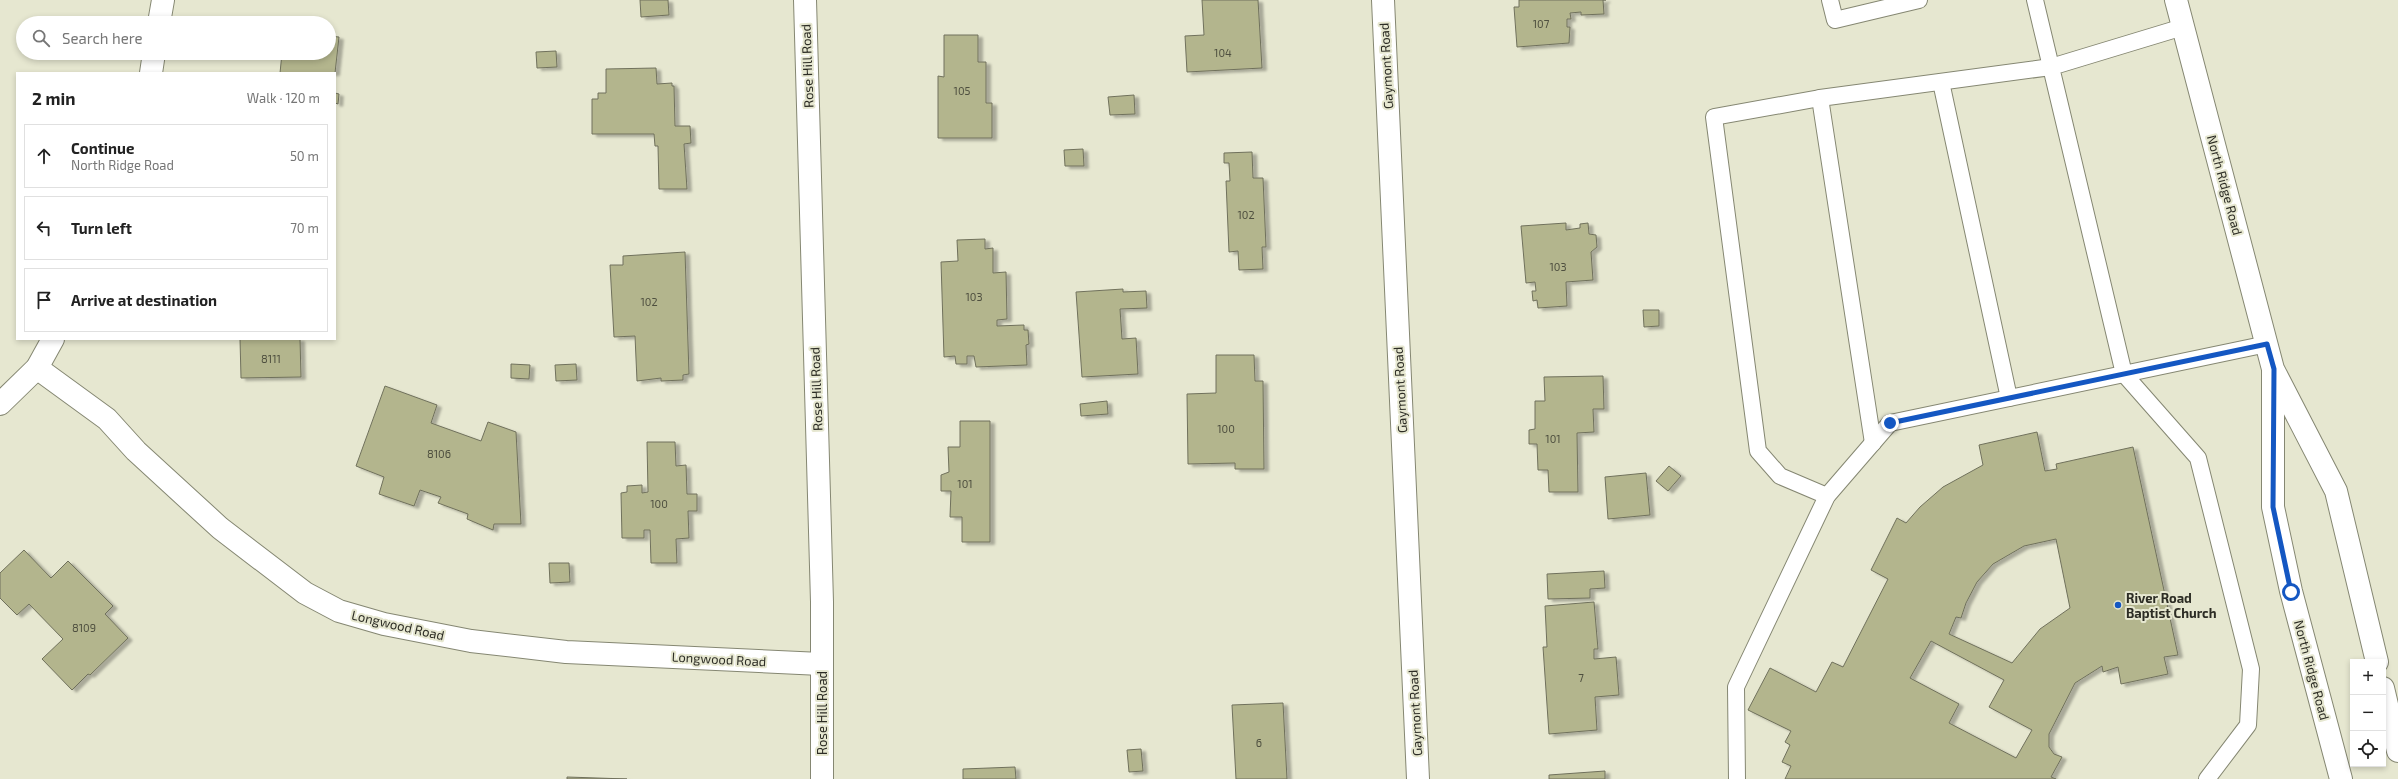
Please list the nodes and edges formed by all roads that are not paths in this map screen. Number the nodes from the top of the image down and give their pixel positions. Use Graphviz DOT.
graph roads {
  1 [pos="163,0"];
  2 [pos="805,0"];
  3 [pos="1383,0"];
  4 [pos="1830,0"];
  5 [pos="1919,0"];
  6 [pos="2035,0"];
  7 [pos="2176,0"];
  8 [pos="160,16"];
  9 [pos="2183,27"];
  10 [pos="153,60"];
  11 [pos="2052,67"];
  12 [pos="151,72"];
  13 [pos="1940,82"];
  14 [pos="1820,98"];
  15 [pos="52,340"];
  16 [pos="2267,344"];
  17 [pos="37,368"];
  18 [pos="2274,369"];
  19 [pos="2124,374"];
  20 [pos="2009,398"];
  21 [pos="0,404"];
  22 [pos="1873,443"];
  23 [pos="1827,496"];
  24 [pos="2376,659"];
  25 [pos="821,664"];
  26 [pos="2385,695"];
  27 [pos="2398,751"];
  28 [pos="822,779"];
  29 [pos="1418,779"];
  30 [pos="1737,779"];
  31 [pos="2207,779"];
  32 [pos="2342,779"];
  1 -- 8 [label="street"];
  2 -- 25 [label="street, Rose Hill Road"];
  3 -- 29 [label="street, Gaymont Road"];
  4 -- 5 [label="lane"];
  6 -- 11 [label="lane"];
  7 -- 9 [label="street, North Ridge Road"];
  9 -- 11 [label="lane"];
  9 -- 16 [label="street, North Ridge Road"];
  10 -- 12 [label="street"];
  11 -- 13 [label="lane"];
  11 -- 19 [label="lane"];
  13 -- 14 [label="lane"];
  13 -- 20 [label="lane"];
  14 -- 22 [label="lane"];
  14 -- 23 [label="lane"];
  15 -- 17 [label="street"];
  16 -- 18 [label="street, North Ridge Road"];
  16 -- 19 [label="lane"];
  17 -- 21 [label="street"];
  17 -- 25 [label="street, Longwood Road"];
  18 -- 24 [label="street, North Ridge Road"];
  18 -- 32 [label="street, North Ridge Road"];
  19 -- 20 [label="lane"];
  19 -- 31 [label="lane"];
  20 -- 22 [label="lane"];
  22 -- 23 [label="lane"];
  23 -- 30 [label="lane"];
  25 -- 28 [label="street, Rose Hill Road"];
  26 -- 27 [label="street"];
}
